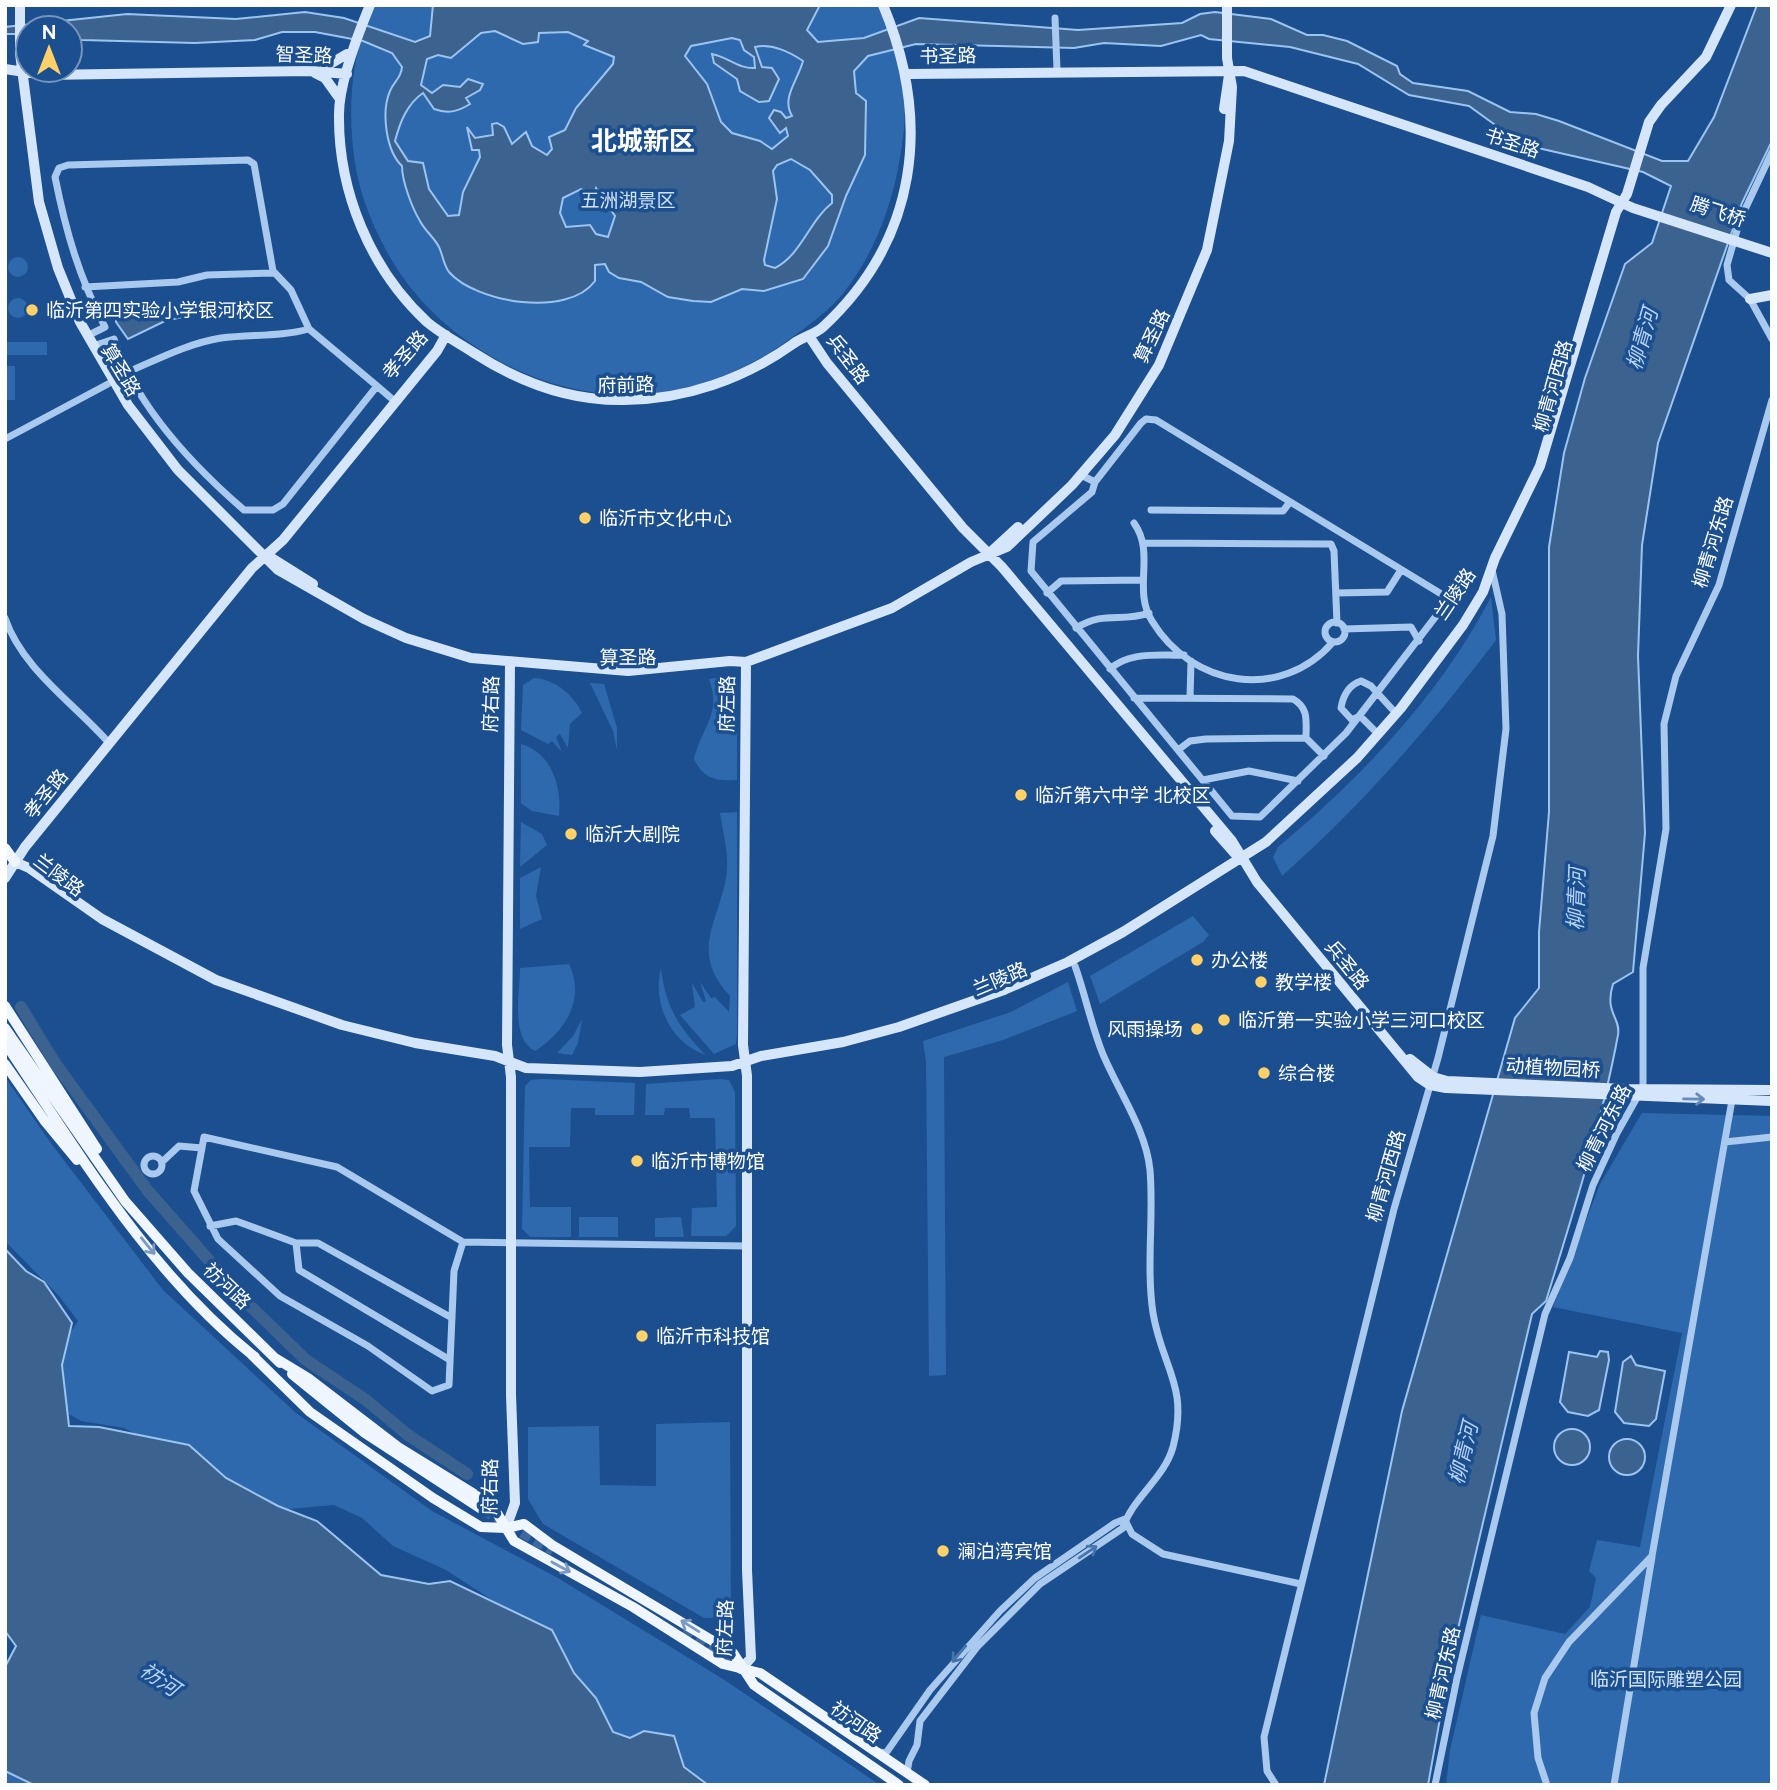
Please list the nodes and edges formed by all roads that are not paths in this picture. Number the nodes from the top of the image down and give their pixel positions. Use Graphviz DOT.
graph roads {
  1 [pos="364,5"];
  2 [pos="370,5"];
  3 [pos="1227,5"];
  4 [pos="1234,5"];
  5 [pos="1731,5"];
  6 [pos="888,9"];
  7 [pos="1055,20"];
  8 [pos="1230,47"];
  9 [pos="349,52"];
  10 [pos="325,67"];
  11 [pos="84,69"];
  12 [pos="1057,70"];
  13 [pos="311,71"];
  14 [pos="1230,71"];
  15 [pos="84,74"];
  16 [pos="347,74"];
  17 [pos="907,74"];
  18 [pos="22,84"];
  19 [pos="27,84"];
  20 [pos="340,100"];
  21 [pos="1772,152"];
  22 [pos="1622,202"];
  23 [pos="1653,211"];
  24 [pos="1771,251"];
  25 [pos="274,273"];
  26 [pos="85,287"];
  27 [pos="1772,295"];
  28 [pos="1750,299"];
  29 [pos="309,329"];
  30 [pos="446,335"];
  31 [pos="809,336"];
  32 [pos="1772,339"];
  33 [pos="90,341"];
  34 [pos="128,372"];
  35 [pos="108,384"];
  36 [pos="377,386"];
  37 [pos="391,398"];
  38 [pos="1772,400"];
  39 [pos="5,439"];
  40 [pos="1081,475"];
  41 [pos="1096,482"];
  42 [pos="1290,502"];
  43 [pos="1151,509"];
  44 [pos="1134,523"];
  45 [pos="1145,543"];
  46 [pos="988,554"];
  47 [pos="267,556"];
  48 [pos="1401,570"];
  49 [pos="1492,570"];
  50 [pos="1143,580"];
  51 [pos="1047,593"];
  52 [pos="1336,593"];
  53 [pos="1149,613"];
  54 [pos="5,618"];
  55 [pos="1337,623"];
  56 [pos="1076,628"];
  57 [pos="1344,629"];
  58 [pos="1419,641"];
  59 [pos="1333,642"];
  60 [pos="1188,658"];
  61 [pos="746,662"];
  62 [pos="510,663"];
  63 [pos="1110,669"];
  64 [pos="1377,694"];
  65 [pos="1134,698"];
  66 [pos="1190,698"];
  67 [pos="1392,709"];
  68 [pos="1360,716"];
  69 [pos="1374,730"];
  70 [pos="1306,738"];
  71 [pos="109,743"];
  72 [pos="1178,750"];
  73 [pos="1324,756"];
  74 [pos="1203,780"];
  75 [pos="1298,781"];
  76 [pos="5,848"];
  77 [pos="1240,858"];
  78 [pos="10,859"];
  79 [pos="5,872"];
  80 [pos="5,878"];
  81 [pos="1074,966"];
  82 [pos="5,1006"];
  83 [pos="5,1028"];
  84 [pos="5,1043"];
  85 [pos="746,1059"];
  86 [pos="509,1060"];
  87 [pos="5,1065"];
  88 [pos="1432,1081"];
  89 [pos="1772,1090"];
  90 [pos="1642,1093"];
  91 [pos="1732,1100"];
  92 [pos="1772,1101"];
  93 [pos="1772,1137"];
  94 [pos="1726,1142"];
  95 [pos="202,1148"];
  96 [pos="162,1162"];
  97 [pos="91,1172"];
  98 [pos="119,1192"];
  99 [pos="210,1226"];
  100 [pos="463,1242"];
  101 [pos="296,1243"];
  102 [pos="509,1244"];
  103 [pos="745,1246"];
  104 [pos="452,1318"];
  105 [pos="251,1354"];
  106 [pos="275,1358"];
  107 [pos="450,1360"];
  108 [pos="1125,1520"];
  109 [pos="506,1528"];
  110 [pos="1652,1556"];
  111 [pos="1301,1584"];
  112 [pos="741,1669"];
  113 [pos="771,1689"];
  114 [pos="877,1752"];
  115 [pos="907,1779"];
  116 [pos="899,1785"];
  117 [pos="916,1785"];
  118 [pos="925,1785"];
  119 [pos="1276,1785"];
  120 [pos="1435,1785"];
  121 [pos="1547,1785"];
  122 [pos="1614,1785"];
  1 -- 9 [label="main road, 府前路"];
  2 -- 9 [label="main road, 府前路"];
  3 -- 8 [label="main road, 算圣路"];
  4 -- 8 [label="main road, 算圣路"];
  5 -- 22 [label="main road, 柳青河西路"];
  6 -- 17 [label="main road, 府前路"];
  7 -- 12 [label="street"];
  8 -- 14 [label="main road, 算圣路"];
  9 -- 10 [label="main road"];
  9 -- 16 [label="main road, 府前路"];
  10 -- 11 [label="main road, 智圣路"];
  10 -- 16 [label="main road, 智圣路"];
  12 -- 14 [label="main road, 书圣路"];
  12 -- 17 [label="main road, 书圣路"];
  13 -- 15 [label="main road, 智圣路"];
  13 -- 16 [label="main road, 智圣路"];
  13 -- 20 [label="main road"];
  14 -- 17 [label="main road, 书圣路"];
  14 -- 22 [label="main road, 书圣路"];
  14 -- 40 [label="main road, 算圣路"];
  14 -- 46 [label="main road, 算圣路"];
  16 -- 20 [label="main road, 府前路"];
  16 -- 30 [label="main road, 府前路"];
  17 -- 31 [label="main road, 府前路"];
  18 -- 35 [label="main road, 算圣路"];
  19 -- 33 [label="main road, 算圣路"];
  20 -- 30 [label="main road, 府前路"];
  21 -- 28 [label="street"];
  22 -- 23 [label="main road, 书圣路"];
  22 -- 49 [label="main road, 柳青河西路"];
  23 -- 24 [label="main road, 腾飞桥"];
  25 -- 26 [label="street"];
  25 -- 26 [label="street"];
  25 -- 29 [label="street"];
  26 -- 33 [label="street"];
  27 -- 28 [label="main road"];
  28 -- 32 [label="street"];
  29 -- 34 [label="street"];
  29 -- 36 [label="street"];
  30 -- 31 [label="main road, 府前路"];
  30 -- 37 [label="main road, 孝圣路"];
  30 -- 47 [label="main road, 孝圣路"];
  31 -- 46 [label="main road, 兵圣路"];
  33 -- 34 [label="street"];
  33 -- 47 [label="main road, 算圣路"];
  34 -- 36 [label="street"];
  35 -- 39 [label="street"];
  35 -- 47 [label="main road, 算圣路"];
  36 -- 37 [label="street"];
  37 -- 47 [label="main road, 孝圣路"];
  38 -- 90 [label="street, 柳青河东路"];
  40 -- 41 [label="street"];
  40 -- 46 [label="main road, 算圣路"];
  41 -- 42 [label="street"];
  41 -- 51 [label="street"];
  42 -- 43 [label="street"];
  42 -- 48 [label="street"];
  44 -- 45 [label="street"];
  45 -- 50 [label="street"];
  45 -- 52 [label="street"];
  46 -- 61 [label="main road, 算圣路"];
  46 -- 77 [label="main road, 兵圣路"];
  47 -- 62 [label="main road, 算圣路"];
  47 -- 71 [label="main road, 孝圣路"];
  47 -- 78 [label="main road, 孝圣路"];
  48 -- 52 [label="street"];
  48 -- 58 [label="street"];
  49 -- 67 [label="main road, 兰陵路"];
  49 -- 77 [label="main road, 兰陵路"];
  49 -- 88 [label="street, 柳青河西路"];
  50 -- 51 [label="street"];
  50 -- 53 [label="street"];
  51 -- 56 [label="street"];
  52 -- 55 [label="street"];
  53 -- 56 [label="street"];
  53 -- 60 [label="street"];
  54 -- 71 [label="street"];
  55 -- 57 [label="street"];
  55 -- 59 [label="street"];
  56 -- 63 [label="street"];
  57 -- 58 [label="street"];
  57 -- 59 [label="street"];
  58 -- 64 [label="street"];
  59 -- 60 [label="street"];
  60 -- 63 [label="street"];
  60 -- 66 [label="street"];
  61 -- 62 [label="main road, 算圣路"];
  61 -- 85 [label="main road, 府左路"];
  62 -- 86 [label="main road, 府右路"];
  63 -- 65 [label="street"];
  64 -- 67 [label="street"];
  64 -- 68 [label="street"];
  64 -- 68 [label="street"];
  65 -- 66 [label="street"];
  65 -- 72 [label="street"];
  66 -- 70 [label="street"];
  67 -- 69 [label="main road, 兰陵路"];
  68 -- 69 [label="street"];
  68 -- 73 [label="street"];
  69 -- 77 [label="main road, 兰陵路"];
  70 -- 72 [label="street"];
  70 -- 73 [label="street"];
  71 -- 78 [label="main road, 孝圣路"];
  72 -- 74 [label="street"];
  73 -- 75 [label="street"];
  74 -- 75 [label="street"];
  74 -- 75 [label="street"];
  76 -- 78 [label="main road"];
  77 -- 81 [label="main road, 兰陵路"];
  77 -- 85 [label="main road, 兰陵路"];
  77 -- 88 [label="main road, 兵圣路"];
  78 -- 79 [label="main road, 孝圣路"];
  78 -- 80 [label="main road, 孝圣路"];
  78 -- 86 [label="main road, 兰陵路"];
  81 -- 85 [label="main road, 兰陵路"];
  81 -- 108 [label="street"];
  82 -- 98 [label="main road"];
  83 -- 98 [label="main road, 祊河路"];
  84 -- 97 [label="main road, 祊河路"];
  85 -- 86 [label="main road, 兰陵路"];
  85 -- 103 [label="main road, 府左路"];
  86 -- 102 [label="main road, 府右路"];
  87 -- 97 [label="main road"];
  88 -- 90 [label="main road, 动植物园桥"];
  88 -- 111 [label="street, 柳青河西路"];
  89 -- 90 [label="main road"];
  90 -- 91 [label="main road, one-way"];
  90 -- 120 [label="street, 柳青河东路"];
  91 -- 92 [label="main road"];
  91 -- 94 [label="street"];
  93 -- 94 [label="street"];
  94 -- 110 [label="street"];
  95 -- 96 [label="street"];
  95 -- 99 [label="street"];
  95 -- 100 [label="street"];
  97 -- 105 [label="main road, 祊河路, one-way"];
  98 -- 106 [label="main road, 祊河路"];
  99 -- 101 [label="street"];
  99 -- 107 [label="street"];
  100 -- 102 [label="street"];
  100 -- 104 [label="street"];
  101 -- 104 [label="street"];
  101 -- 107 [label="street"];
  102 -- 103 [label="street"];
  102 -- 109 [label="main road, 府右路"];
  103 -- 112 [label="main road, 府左路"];
  104 -- 107 [label="street"];
  105 -- 106 [label="main road, 祊河路"];
  105 -- 109 [label="main road"];
  106 -- 109 [label="main road"];
  108 -- 111 [label="street"];
  108 -- 114 [label="street, one-way"];
  115 -- 108 [label="street, one-way"];
  109 -- 112 [label="main road, one-way"];
  112 -- 109 [label="main road, one-way"];
  110 -- 121 [label="street"];
  110 -- 122 [label="street"];
  111 -- 119 [label="street, 柳青河西路"];
  112 -- 113 [label="main road"];
  113 -- 114 [label="main road"];
  113 -- 115 [label="main road, 祊河路"];
  113 -- 116 [label="main road"];
  113 -- 117 [label="main road, 祊河路"];
  114 -- 115 [label="main road"];
  115 -- 118 [label="main road"];
}
